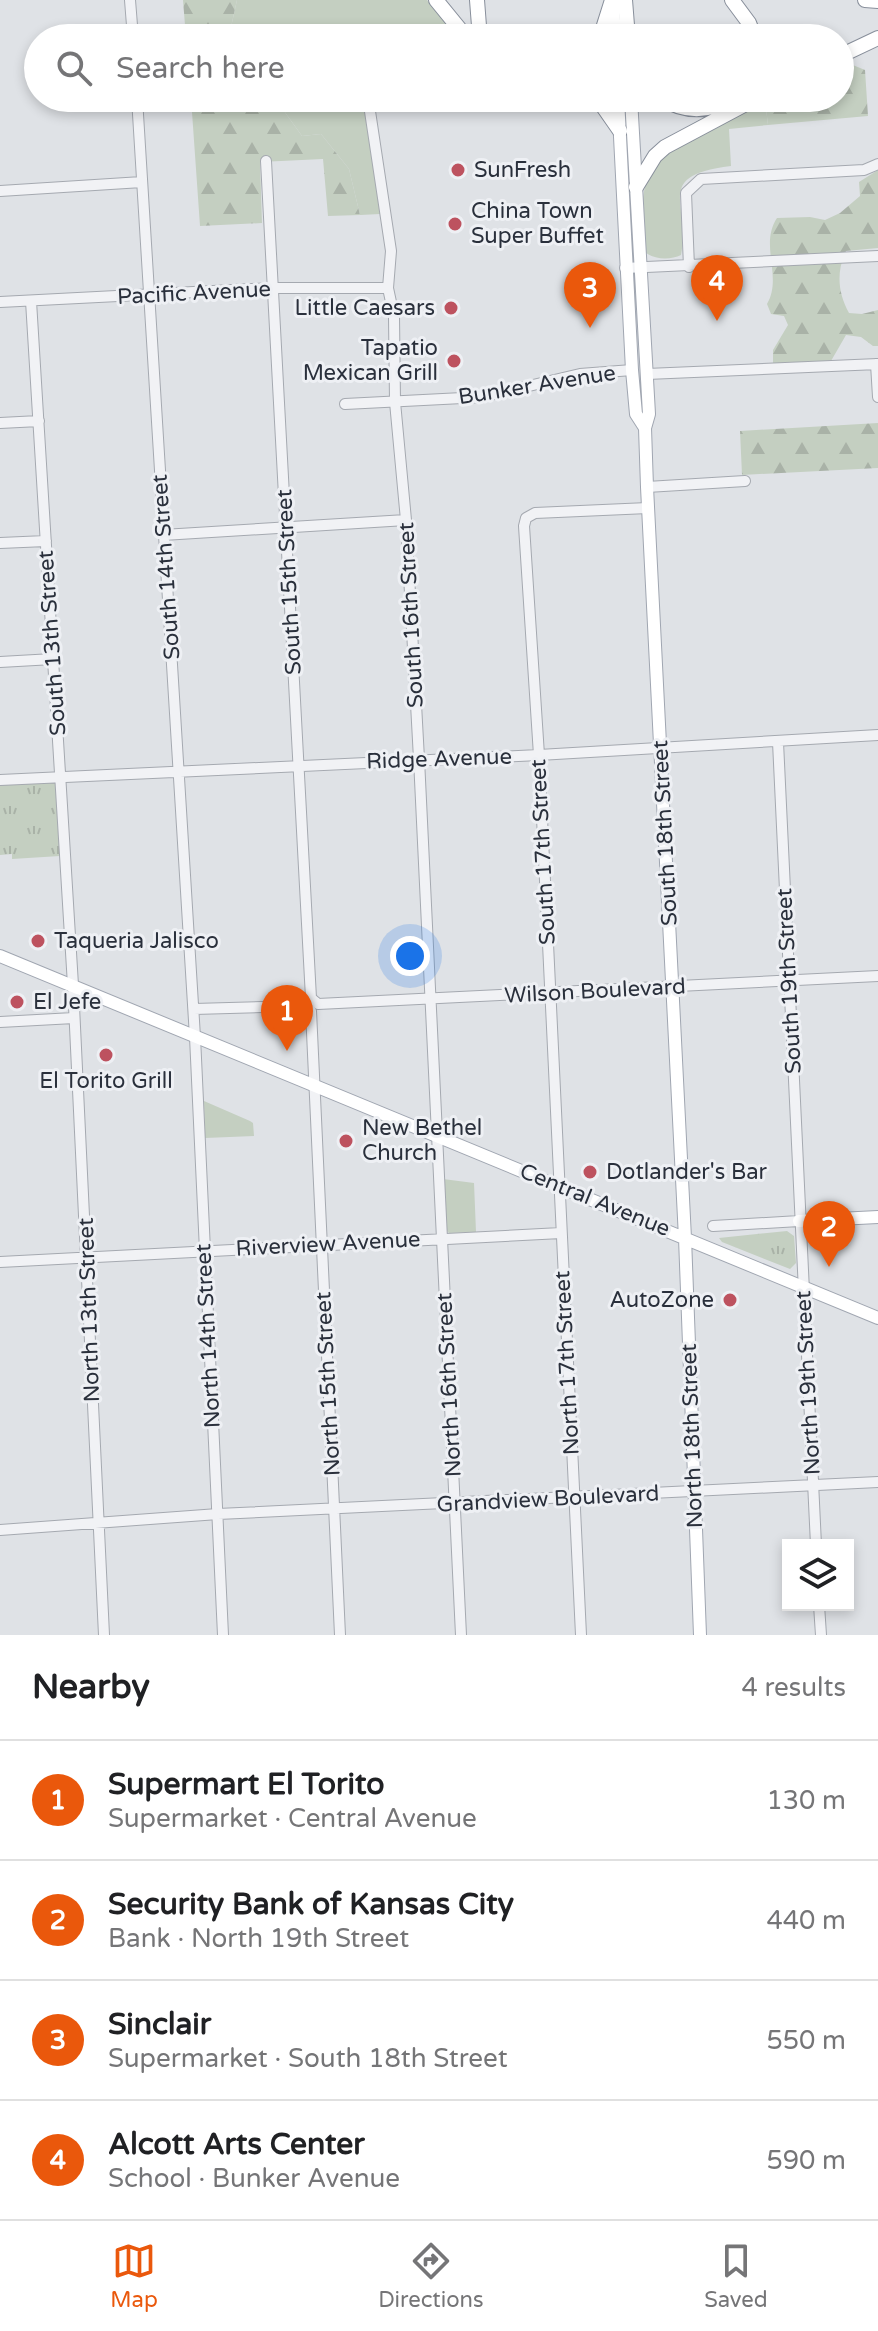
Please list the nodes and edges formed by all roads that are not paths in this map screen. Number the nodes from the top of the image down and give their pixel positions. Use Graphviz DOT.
graph roads {
  1 [pos="130,0"];
  2 [pos="436,0"];
  3 [pos="477,0"];
  4 [pos="612,0"];
  5 [pos="625,0"];
  6 [pos="732,0"];
  7 [pos="865,0"];
  8 [pos="878,1"];
  9 [pos="132,24"];
  10 [pos="456,24"];
  11 [pos="479,24"];
  12 [pos="604,24"];
  13 [pos="620,24"];
  14 [pos="624,24"];
  15 [pos="749,24"];
  16 [pos="878,38"];
  17 [pos="854,49"];
  18 [pos="138,112"];
  19 [pos="370,112"];
  20 [pos="607,112"];
  21 [pos="619,112"];
  22 [pos="632,112"];
  23 [pos="731,112"];
  24 [pos="620,131"];
  25 [pos="266,161"];
  26 [pos="878,164"];
  27 [pos="142,182"];
  28 [pos="636,187"];
  29 [pos="0,191"];
  30 [pos="878,256"];
  31 [pos="640,267"];
  32 [pos="689,267"];
  33 [pos="625,268"];
  34 [pos="273,288"];
  35 [pos="388,288"];
  36 [pos="149,295"];
  37 [pos="31,301"];
  38 [pos="0,302"];
  39 [pos="877,364"];
  40 [pos="632,370"];
  41 [pos="647,374"];
  42 [pos="878,397"];
  43 [pos="395,402"];
  44 [pos="345,404"];
  45 [pos="39,421"];
  46 [pos="0,423"];
  47 [pos="645,428"];
  48 [pos="745,481"];
  49 [pos="647,487"];
  50 [pos="648,508"];
  51 [pos="406,520"];
  52 [pos="286,526"];
  53 [pos="163,535"];
  54 [pos="46,541"];
  55 [pos="0,543"];
  56 [pos="53,659"];
  57 [pos="0,662"];
  58 [pos="878,735"];
  59 [pos="778,742"];
  60 [pos="661,748"];
  61 [pos="539,755"];
  62 [pos="419,759"];
  63 [pos="298,766"];
  64 [pos="179,772"];
  65 [pos="60,777"];
  66 [pos="0,780"];
  67 [pos="0,956"];
  68 [pos="878,976"];
  69 [pos="789,980"];
  70 [pos="73,985"];
  71 [pos="672,987"];
  72 [pos="550,992"];
  73 [pos="431,999"];
  74 [pos="311,1004"];
  75 [pos="194,1009"];
  76 [pos="74,1018"];
  77 [pos="0,1022"];
  78 [pos="195,1037"];
  79 [pos="315,1084"];
  80 [pos="437,1135"];
  81 [pos="560,1186"];
  82 [pos="878,1217"];
  83 [pos="799,1221"];
  84 [pos="713,1226"];
  85 [pos="561,1233"];
  86 [pos="685,1238"];
  87 [pos="441,1239"];
  88 [pos="322,1245"];
  89 [pos="204,1250"];
  90 [pos="87,1257"];
  91 [pos="0,1262"];
  92 [pos="804,1286"];
  93 [pos="878,1318"];
  94 [pos="878,1482"];
  95 [pos="813,1486"];
  96 [pos="694,1491"];
  97 [pos="574,1498"];
  98 [pos="455,1504"];
  99 [pos="334,1509"];
  100 [pos="218,1514"];
  101 [pos="98,1523"];
  102 [pos="0,1530"];
  103 [pos="816,1539"];
  104 [pos="819,1611"];
  105 [pos="104,1635"];
  106 [pos="223,1635"];
  107 [pos="340,1635"];
  108 [pos="461,1635"];
  109 [pos="581,1635"];
  110 [pos="700,1635"];
  111 [pos="821,1635"];
  1 -- 9 [label="street"];
  2 -- 10 [label="highway"];
  3 -- 11 [label="highway"];
  4 -- 12 [label="highway"];
  4 -- 13 [label="main road"];
  5 -- 14 [label="highway"];
  6 -- 15 [label="highway"];
  7 -- 8 [label="highway"];
  16 -- 17 [label="highway"];
  18 -- 27 [label="street, South 14th Street"];
  19 -- 35 [label="street, South 16th Street"];
  20 -- 24 [label="highway"];
  21 -- 24 [label="main road, South 18th Street"];
  22 -- 28 [label="main road, South 18th Street"];
  23 -- 28 [label="highway"];
  24 -- 33 [label="main road, South 18th Street"];
  25 -- 34 [label="street, South 15th Street"];
  26 -- 32 [label="street"];
  27 -- 29 [label="street"];
  27 -- 36 [label="street, South 14th Street"];
  28 -- 31 [label="main road, South 18th Street"];
  30 -- 32 [label="street"];
  31 -- 32 [label="street"];
  31 -- 33 [label="street"];
  31 -- 41 [label="main road, South 18th Street"];
  33 -- 40 [label="main road, South 18th Street"];
  34 -- 35 [label="street, Pacific Avenue"];
  34 -- 36 [label="street, Pacific Avenue"];
  34 -- 52 [label="street, South 15th Street"];
  35 -- 43 [label="street, South 16th Street"];
  36 -- 37 [label="street, Pacific Avenue"];
  36 -- 53 [label="street, South 14th Street"];
  37 -- 38 [label="street, Pacific Avenue"];
  37 -- 45 [label="street, South 13th Street"];
  39 -- 41 [label="street, Bunker Avenue"];
  39 -- 42 [label="street"];
  40 -- 43 [label="street, Bunker Avenue"];
  40 -- 47 [label="main road, South 18th Street"];
  41 -- 47 [label="main road, South 18th Street"];
  43 -- 44 [label="street, Bunker Avenue"];
  43 -- 51 [label="street, South 16th Street"];
  45 -- 46 [label="street"];
  45 -- 54 [label="street, South 13th Street"];
  47 -- 49 [label="main road, South 18th Street"];
  48 -- 49 [label="street"];
  49 -- 50 [label="main road, South 18th Street"];
  50 -- 60 [label="main road, South 18th Street"];
  50 -- 61 [label="street, South 17th Street"];
  51 -- 52 [label="street"];
  51 -- 62 [label="street, South 16th Street"];
  52 -- 53 [label="street"];
  52 -- 63 [label="street, South 15th Street"];
  53 -- 64 [label="street, South 14th Street"];
  54 -- 55 [label="street"];
  54 -- 56 [label="street, South 13th Street"];
  56 -- 57 [label="street"];
  56 -- 65 [label="street, South 13th Street"];
  58 -- 59 [label="street, Ridge Avenue"];
  59 -- 60 [label="street, Ridge Avenue"];
  59 -- 69 [label="street, South 19th Street"];
  60 -- 61 [label="street, Ridge Avenue"];
  60 -- 71 [label="main road, South 18th Street"];
  61 -- 62 [label="street, Ridge Avenue"];
  61 -- 72 [label="street, South 17th Street"];
  62 -- 63 [label="street, Ridge Avenue"];
  62 -- 73 [label="street, South 16th Street"];
  63 -- 64 [label="street, Ridge Avenue"];
  63 -- 74 [label="street, South 15th Street"];
  64 -- 65 [label="street, Ridge Avenue"];
  64 -- 75 [label="street, South 14th Street"];
  65 -- 66 [label="street, Ridge Avenue"];
  65 -- 70 [label="street, South 13th Street"];
  67 -- 70 [label="main road, Central Avenue"];
  68 -- 69 [label="street, Wilson Boulevard"];
  69 -- 71 [label="street, Wilson Boulevard"];
  69 -- 83 [label="street, South 19th Street"];
  70 -- 76 [label="street, North 13th Street"];
  70 -- 78 [label="main road, Central Avenue"];
  71 -- 72 [label="street, Wilson Boulevard"];
  71 -- 86 [label="main road, South 18th Street"];
  72 -- 73 [label="street, Wilson Boulevard"];
  72 -- 81 [label="street, South 17th Street"];
  73 -- 74 [label="street, Wilson Boulevard"];
  73 -- 80 [label="street, South 16th Street"];
  74 -- 75 [label="street, Wilson Boulevard"];
  74 -- 79 [label="street, South 15th Street"];
  75 -- 78 [label="street, South 14th Street"];
  76 -- 77 [label="street"];
  76 -- 90 [label="street, North 13th Street"];
  78 -- 79 [label="main road, Central Avenue"];
  78 -- 89 [label="street, North 14th Street"];
  79 -- 80 [label="main road, Central Avenue"];
  79 -- 88 [label="street, North 15th Street"];
  80 -- 81 [label="main road, Central Avenue"];
  80 -- 87 [label="street, North 16th Street"];
  81 -- 85 [label="street, North 17th Street"];
  81 -- 86 [label="main road, Central Avenue"];
  82 -- 83 [label="main road"];
  83 -- 84 [label="street"];
  83 -- 92 [label="street, North 19th Street"];
  85 -- 87 [label="street, Riverview Avenue"];
  85 -- 97 [label="street, North 17th Street"];
  86 -- 92 [label="main road, Central Avenue"];
  86 -- 96 [label="main road, North 18th Street"];
  87 -- 88 [label="street, Riverview Avenue"];
  87 -- 98 [label="street, North 16th Street"];
  88 -- 89 [label="street, Riverview Avenue"];
  88 -- 99 [label="street, North 15th Street"];
  89 -- 90 [label="street, Riverview Avenue"];
  89 -- 100 [label="street, North 14th Street"];
  90 -- 91 [label="street, Riverview Avenue"];
  90 -- 101 [label="street, North 13th Street"];
  92 -- 93 [label="main road, Central Avenue"];
  92 -- 95 [label="street, North 19th Street"];
  94 -- 95 [label="street, Grandview Boulevard"];
  95 -- 96 [label="street, Grandview Boulevard"];
  95 -- 103 [label="street, North 19th Street"];
  96 -- 97 [label="street, Grandview Boulevard"];
  96 -- 110 [label="main road, North 18th Street"];
  97 -- 98 [label="street, Grandview Boulevard"];
  97 -- 109 [label="street, North 17th Street"];
  98 -- 99 [label="street, Grandview Boulevard"];
  98 -- 108 [label="street, North 16th Street"];
  99 -- 100 [label="street, Grandview Boulevard"];
  99 -- 107 [label="street, North 15th Street"];
  100 -- 101 [label="street, Grandview Boulevard"];
  100 -- 106 [label="street, North 14th Street"];
  101 -- 102 [label="street, Grandview Boulevard"];
  101 -- 105 [label="street, North 13th Street"];
  104 -- 111 [label="street"];
}
